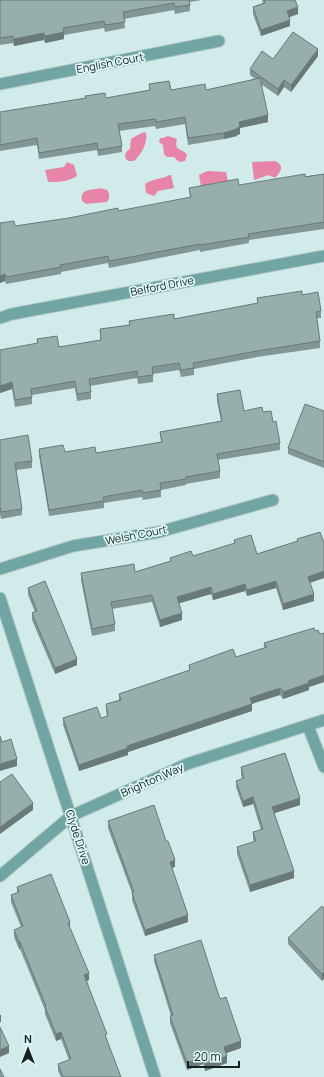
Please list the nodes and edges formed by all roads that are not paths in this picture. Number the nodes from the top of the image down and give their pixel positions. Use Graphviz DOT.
graph roads {
  1 [pos="219,41"];
  2 [pos="0,84"];
  3 [pos="324,256"];
  4 [pos="0,318"];
  5 [pos="273,500"];
  6 [pos="0,569"];
  7 [pos="0,598"];
  8 [pos="324,720"];
  9 [pos="308,726"];
  10 [pos="324,767"];
  11 [pos="71,816"];
  12 [pos="0,876"];
  13 [pos="155,1077"];
  1 -- 2 [label="street, English Court"];
  3 -- 4 [label="street, Belford Drive"];
  5 -- 6 [label="street, Welsh Court"];
  7 -- 11 [label="street, Clyde Drive"];
  8 -- 9 [label="street, Brighton Way"];
  9 -- 10 [label="street"];
  9 -- 11 [label="street, Brighton Way"];
  11 -- 12 [label="street, Brighton Way"];
  11 -- 13 [label="street, Clyde Drive"];
}
